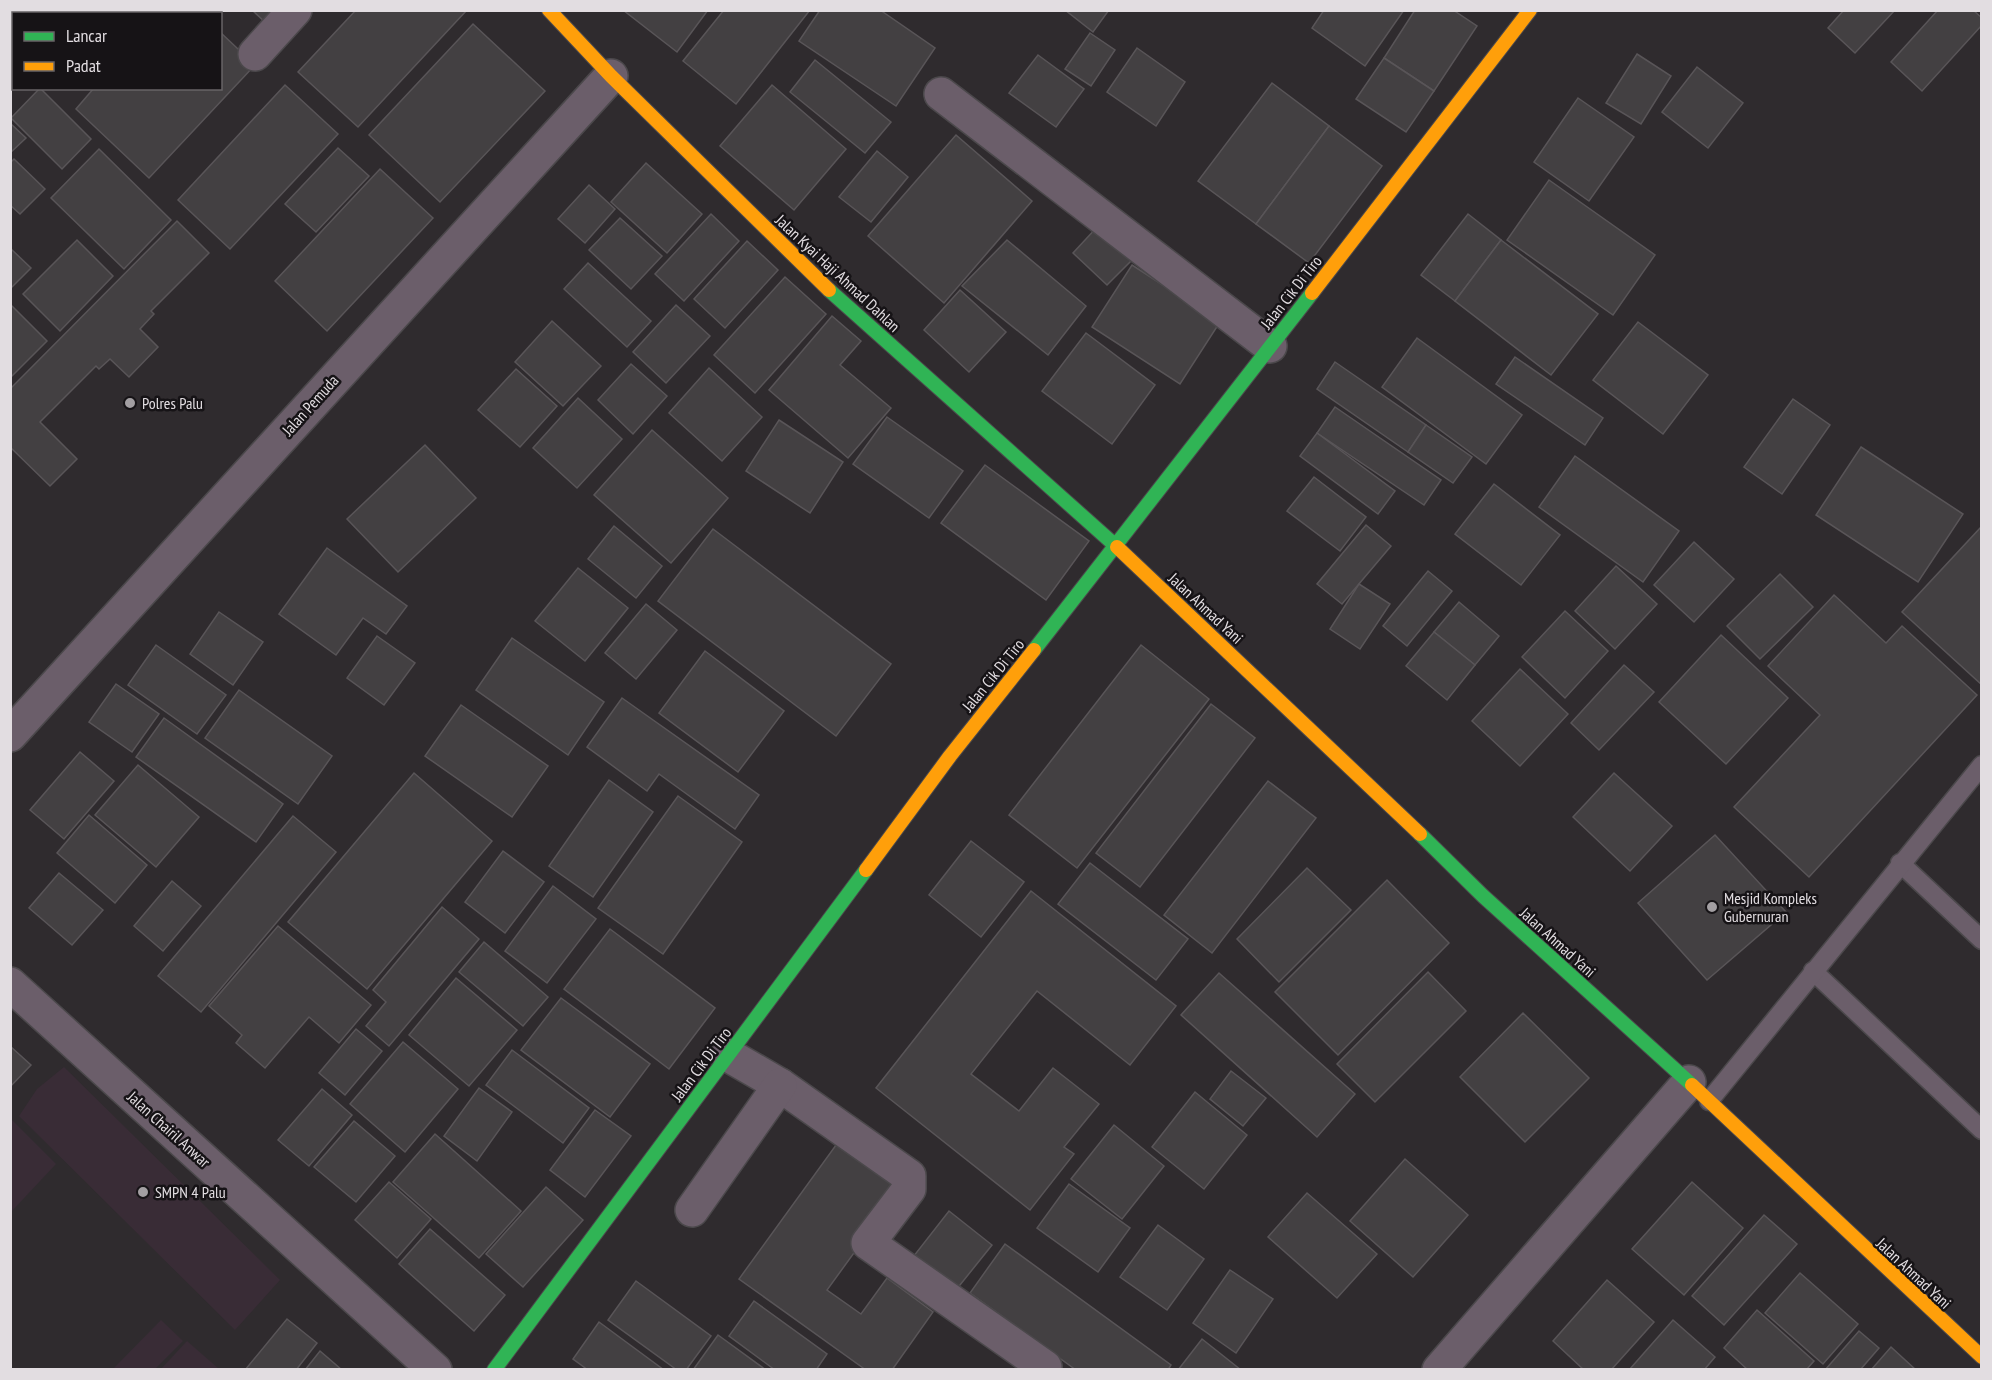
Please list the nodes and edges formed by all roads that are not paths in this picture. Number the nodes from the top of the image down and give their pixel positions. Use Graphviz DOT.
graph roads {
  1 [pos="295,10"];
  2 [pos="549,10"];
  3 [pos="1530,10"];
  4 [pos="255,54"];
  5 [pos="611,76"];
  6 [pos="941,94"];
  7 [pos="1270,346"];
  8 [pos="1117,547"];
  9 [pos="10,735"];
  10 [pos="1982,765"];
  11 [pos="1900,863"];
  12 [pos="1982,940"];
  13 [pos="1814,971"];
  14 [pos="10,984"];
  15 [pos="728,1055"];
  16 [pos="780,1085"];
  17 [pos="1699,1091"];
  18 [pos="1982,1130"];
  19 [pos="692,1210"];
  20 [pos="1982,1357"];
  21 [pos="1045,1367"];
  22 [pos="435,1370"];
  23 [pos="494,1370"];
  24 [pos="1439,1370"];
  1 -- 4 [label="street"];
  2 -- 5 [label="street, Jalan Kyai Haji Ahmad Dahlan"];
  3 -- 7 [label="street, Jalan Cik Di Tiro"];
  5 -- 8 [label="street, Jalan Kyai Haji Ahmad Dahlan"];
  5 -- 9 [label="street, Jalan Pemuda"];
  6 -- 7 [label="street"];
  7 -- 8 [label="street, Jalan Cik Di Tiro"];
  8 -- 15 [label="street, Jalan Cik Di Tiro"];
  8 -- 17 [label="street, Jalan Ahmad Yani"];
  10 -- 11 [label="lane"];
  11 -- 12 [label="lane"];
  11 -- 13 [label="lane"];
  13 -- 17 [label="lane"];
  13 -- 18 [label="lane"];
  14 -- 22 [label="street, Jalan Chairil Anwar"];
  15 -- 16 [label="street"];
  15 -- 23 [label="street, Jalan Cik Di Tiro"];
  16 -- 19 [label="street"];
  16 -- 21 [label="street"];
  17 -- 20 [label="street, Jalan Ahmad Yani"];
  17 -- 24 [label="street"];
}
